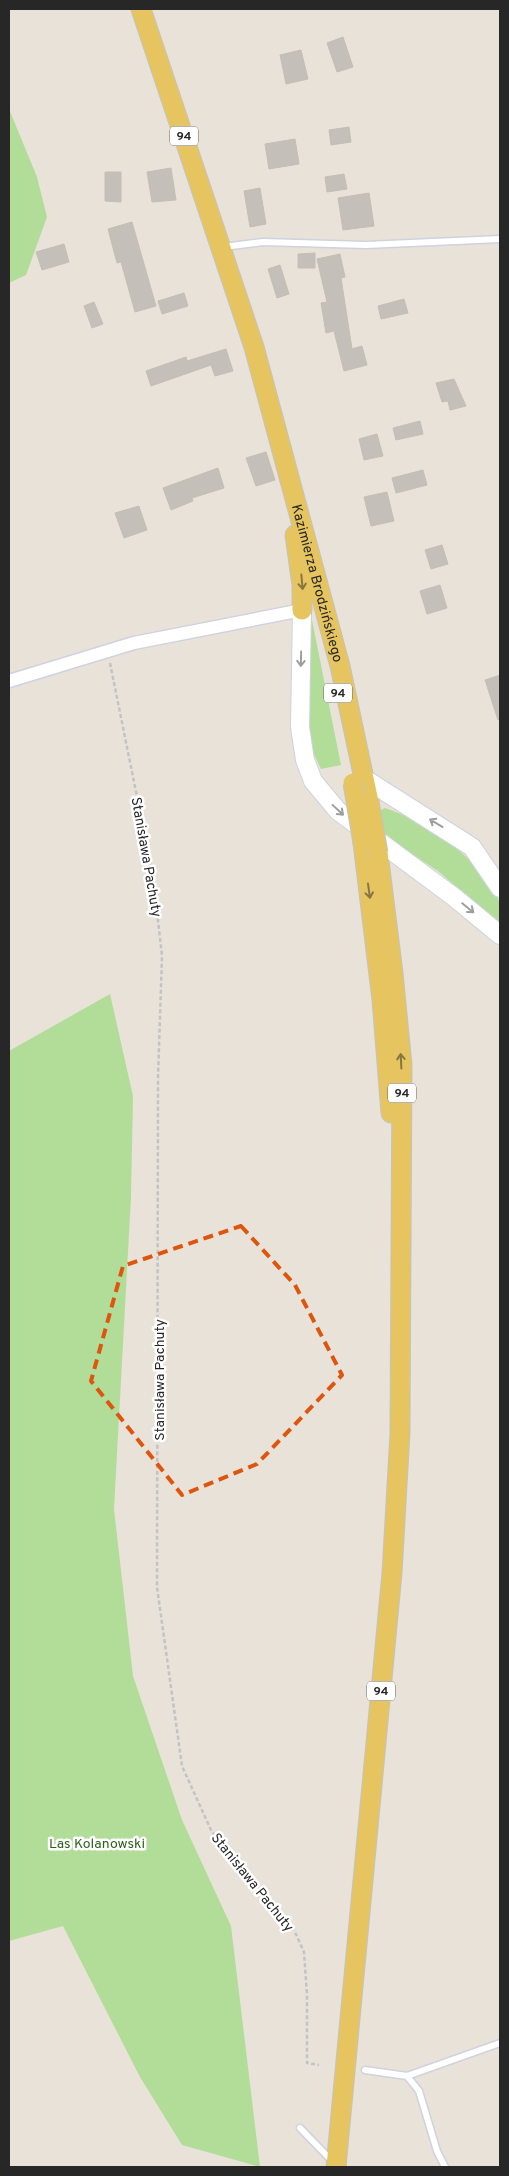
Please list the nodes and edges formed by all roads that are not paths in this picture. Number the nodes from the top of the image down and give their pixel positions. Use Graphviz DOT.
graph roads {
  1 [pos="141,9"];
  2 [pos="500,239"];
  3 [pos="222,247"];
  4 [pos="282,447"];
  5 [pos="302,610"];
  6 [pos="9,681"];
  7 [pos="359,781"];
  8 [pos="370,848"];
  9 [pos="500,888"];
  10 [pos="500,935"];
  11 [pos="500,2043"];
  12 [pos="366,2070"];
  13 [pos="407,2076"];
  14 [pos="300,2128"];
  15 [pos="336,2166"];
  16 [pos="445,2167"];
  1 -- 3 [label="main road, 94"];
  2 -- 3 [label="lane"];
  3 -- 4 [label="main road, Kazimierza Brodzińskiego / 94"];
  4 -- 5 [label="main road, one-way"];
  4 -- 7 [label="main road, Kazimierza Brodzińskiego / 94"];
  5 -- 6 [label="street, Kazimierza Brodzińskiego"];
  5 -- 10 [label="main road, Kazimierza Brodzińskiego, one-way"];
  7 -- 8 [label="main road, 94, bridge"];
  7 -- 8 [label="main road, 94, bridge"];
  9 -- 7 [label="main road, one-way"];
  8 -- 15 [label="main road, 94"];
  11 -- 13 [label="lane"];
  12 -- 13 [label="lane"];
  13 -- 16 [label="lane"];
  14 -- 15 [label="lane"];
}
